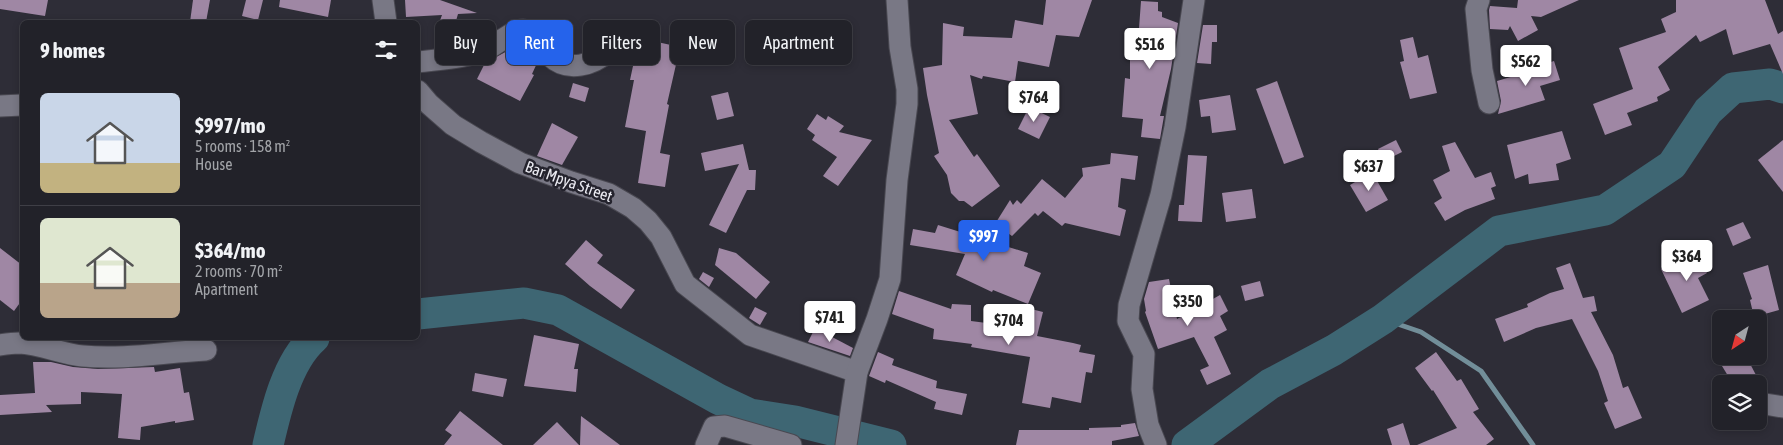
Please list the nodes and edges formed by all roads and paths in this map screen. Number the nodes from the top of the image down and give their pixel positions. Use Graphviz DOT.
graph roads {
  1 [pos="383,0"];
  2 [pos="897,0"];
  3 [pos="1194,0"];
  4 [pos="1479,0"];
  5 [pos="386,20"];
  6 [pos="420,62"];
  7 [pos="583,65"];
  8 [pos="420,93"];
  9 [pos="1489,103"];
  10 [pos="20,105"];
  11 [pos="0,106"];
  12 [pos="0,344"];
  13 [pos="206,350"];
  14 [pos="857,372"];
  15 [pos="1767,404"];
  16 [pos="1783,407"];
  17 [pos="706,445"];
  18 [pos="791,445"];
  19 [pos="846,445"];
  20 [pos="1156,445"];
  1 -- 5 [label="street"];
  2 -- 14 [label="street"];
  3 -- 20 [label="street"];
  4 -- 9 [label="street"];
  6 -- 7 [label="street"];
  8 -- 14 [label="street, Bar Mpya Street"];
  10 -- 11 [label="street"];
  12 -- 13 [label="street"];
  14 -- 19 [label="street"];
  15 -- 16 [label="street"];
  17 -- 18 [label="street"];
}
